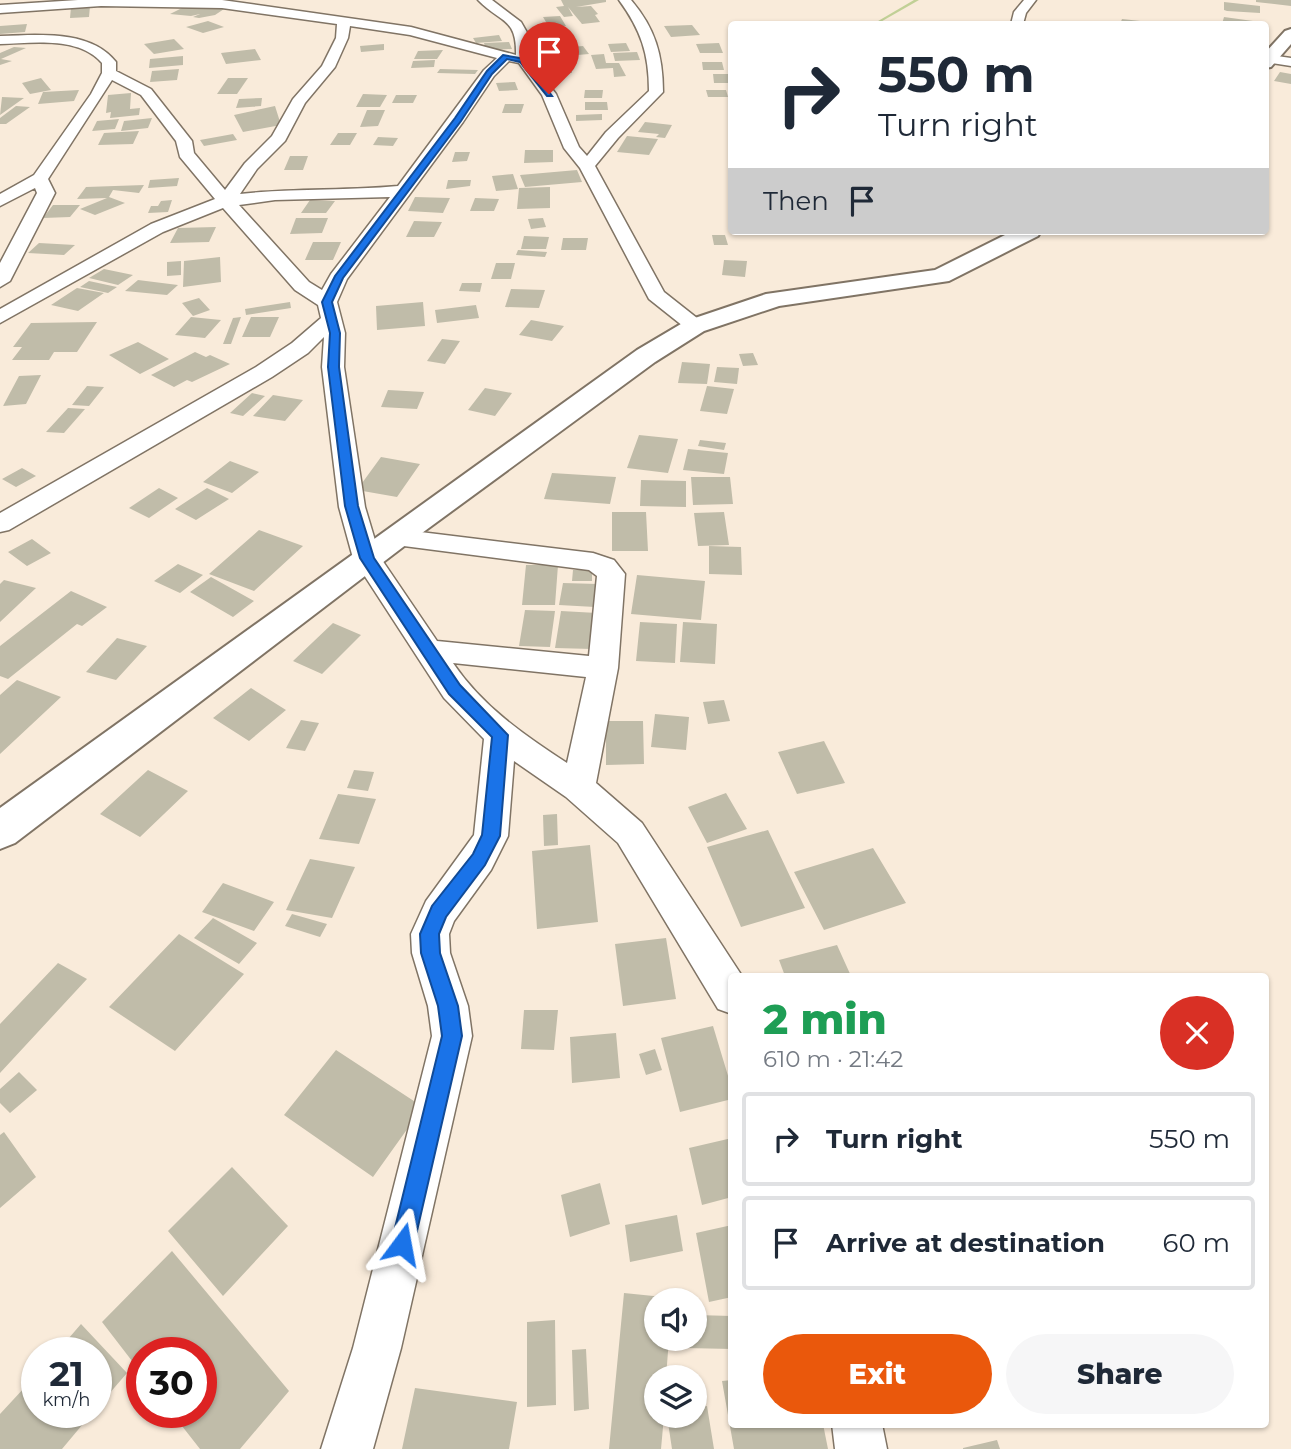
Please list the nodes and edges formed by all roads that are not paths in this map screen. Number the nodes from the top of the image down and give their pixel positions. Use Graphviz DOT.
graph roads {
  1 [pos="484,0"];
  2 [pos="625,0"];
  3 [pos="1030,0"];
  4 [pos="101,1"];
  5 [pos="121,2"];
  6 [pos="227,2"];
  7 [pos="0,9"];
  8 [pos="102,18"];
  9 [pos="344,21"];
  10 [pos="1018,21"];
  11 [pos="1291,34"];
  12 [pos="0,40"];
  13 [pos="514,58"];
  14 [pos="1269,60"];
  15 [pos="1269,61"];
  16 [pos="1291,62"];
  17 [pos="109,73"];
  18 [pos="587,166"];
  19 [pos="40,179"];
  20 [pos="404,191"];
  21 [pos="0,201"];
  22 [pos="226,201"];
  23 [pos="1018,235"];
  24 [pos="0,281"];
  25 [pos="329,311"];
  26 [pos="0,317"];
  27 [pos="695,326"];
  28 [pos="0,524"];
  29 [pos="396,537"];
  30 [pos="367,558"];
  31 [pos="426,650"];
  32 [pos="603,668"];
  33 [pos="500,735"];
  34 [pos="546,767"];
  35 [pos="578,788"];
  36 [pos="495,790"];
  37 [pos="0,831"];
  38 [pos="728,990"];
  39 [pos="858,1428"];
  40 [pos="347,1449"];
  41 [pos="861,1449"];
  1 -- 13 [label="street"];
  2 -- 18 [label="street"];
  3 -- 10 [label="street"];
  4 -- 5 [label="street"];
  4 -- 7 [label="street"];
  5 -- 6 [label="street"];
  5 -- 8 [label="street"];
  6 -- 9 [label="street"];
  9 -- 13 [label="street"];
  9 -- 22 [label="street"];
  11 -- 14 [label="main road"];
  12 -- 17 [label="street"];
  13 -- 18 [label="street"];
  13 -- 20 [label="street"];
  15 -- 16 [label="street"];
  17 -- 19 [label="street"];
  17 -- 22 [label="street"];
  18 -- 27 [label="street"];
  19 -- 21 [label="street"];
  19 -- 24 [label="street"];
  20 -- 22 [label="street"];
  20 -- 25 [label="street"];
  22 -- 25 [label="street"];
  22 -- 26 [label="street"];
  23 -- 27 [label="main road"];
  25 -- 28 [label="street"];
  25 -- 30 [label="street"];
  27 -- 29 [label="main road"];
  29 -- 30 [label="main road"];
  29 -- 32 [label="street"];
  30 -- 31 [label="street"];
  30 -- 37 [label="main road"];
  31 -- 32 [label="street"];
  31 -- 33 [label="street"];
  32 -- 35 [label="street"];
  33 -- 34 [label="street"];
  33 -- 36 [label="street"];
  34 -- 35 [label="street"];
  34 -- 36 [label="street"];
  35 -- 38 [label="street"];
  36 -- 40 [label="street"];
  39 -- 41 [label="street"];
}
